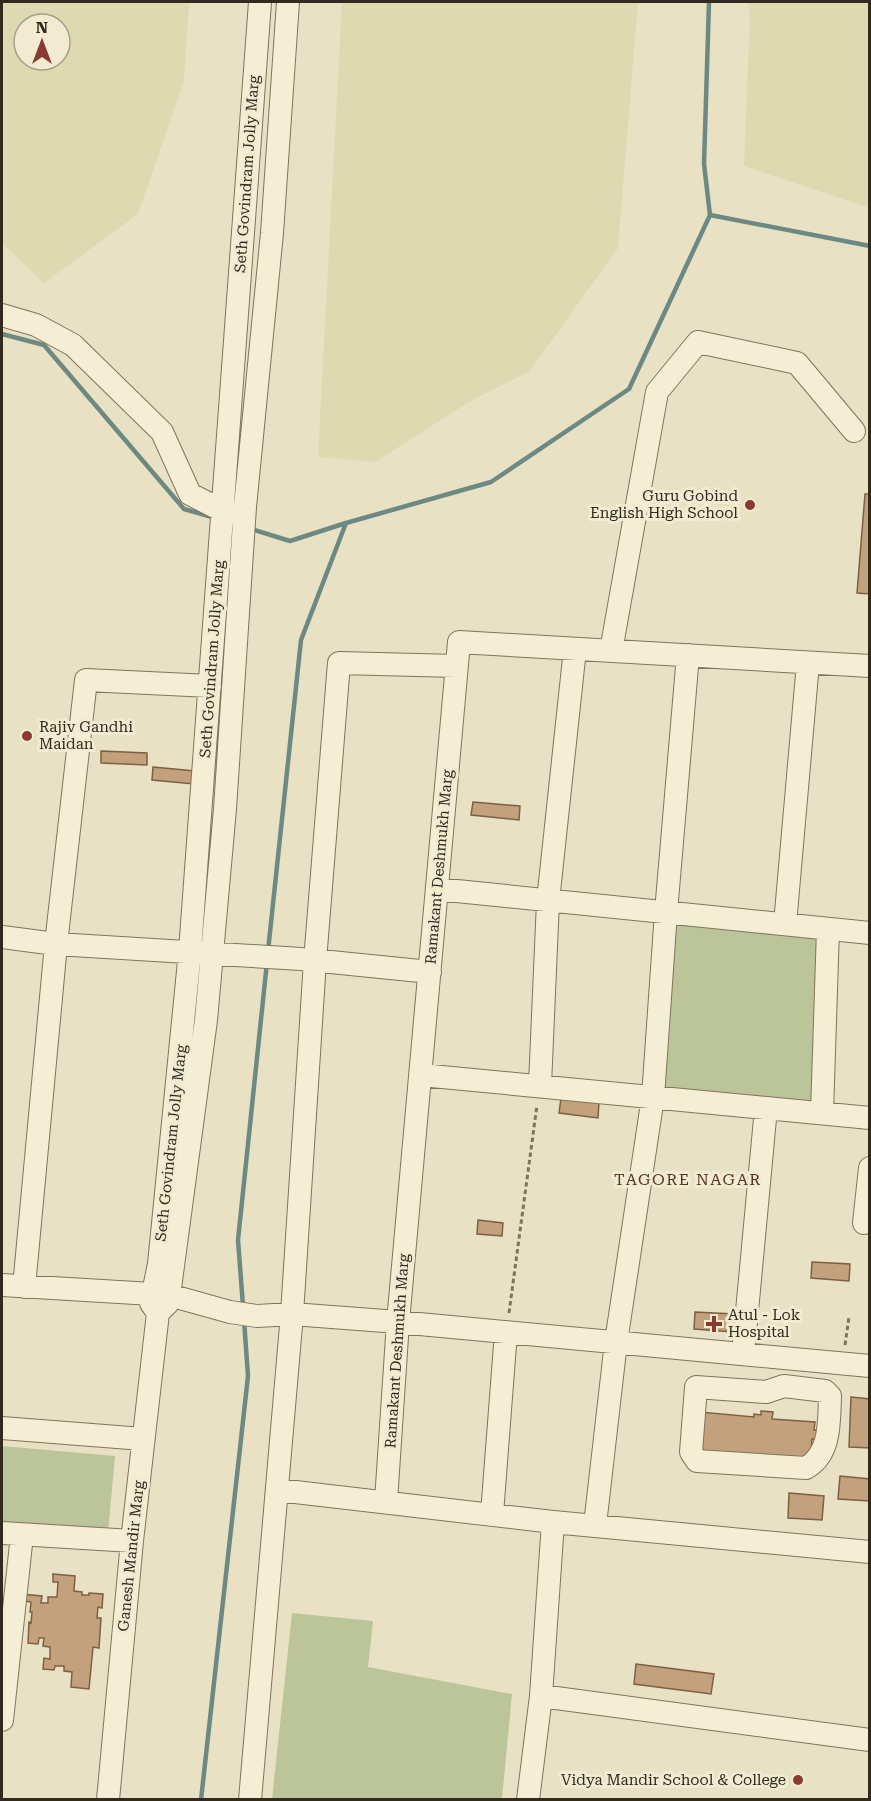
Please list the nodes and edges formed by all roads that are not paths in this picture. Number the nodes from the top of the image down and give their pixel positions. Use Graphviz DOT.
graph roads {
  1 [pos="260,2"];
  2 [pos="288,2"];
  3 [pos="2,315"];
  4 [pos="854,431"];
  5 [pos="234,516"];
  6 [pos="219,553"];
  7 [pos="242,555"];
  8 [pos="575,649"];
  9 [pos="611,651"];
  10 [pos="688,656"];
  11 [pos="808,663"];
  12 [pos="457,666"];
  13 [pos="870,666"];
  14 [pos="210,686"];
  15 [pos="437,889"];
  16 [pos="548,900"];
  17 [pos="666,912"];
  18 [pos="785,924"];
  19 [pos="828,929"];
  20 [pos="870,933"];
  21 [pos="2,937"];
  22 [pos="56,944"];
  23 [pos="201,952"];
  24 [pos="308,960"];
  25 [pos="430,972"];
  26 [pos="421,1075"];
  27 [pos="540,1086"];
  28 [pos="653,1097"];
  29 [pos="766,1108"];
  30 [pos="822,1113"];
  31 [pos="870,1118"];
  32 [pos="870,1168"];
  33 [pos="864,1223"];
  34 [pos="2,1285"];
  35 [pos="24,1287"];
  36 [pos="160,1301"];
  37 [pos="292,1314"];
  38 [pos="398,1322"];
  39 [pos="506,1332"];
  40 [pos="616,1342"];
  41 [pos="700,1350"];
  42 [pos="743,1354"];
  43 [pos="787,1358"];
  44 [pos="870,1366"];
  45 [pos="784,1386"];
  46 [pos="696,1387"];
  47 [pos="2,1428"];
  48 [pos="143,1439"];
  49 [pos="278,1490"];
  50 [pos="386,1501"];
  51 [pos="492,1514"];
  52 [pos="553,1522"];
  53 [pos="595,1525"];
  54 [pos="12,1534"];
  55 [pos="132,1541"];
  56 [pos="870,1552"];
  57 [pos="541,1696"];
  58 [pos="2,1720"];
  59 [pos="870,1740"];
  60 [pos="108,1800"];
  61 [pos="250,1800"];
  62 [pos="528,1800"];
  1 -- 5 [label="street, Seth Govindram Jolly Marg"];
  2 -- 5 [label="street"];
  3 -- 5 [label="street"];
  4 -- 9 [label="street"];
  5 -- 6 [label="street, Seth Govindram Jolly Marg"];
  5 -- 7 [label="street"];
  6 -- 7 [label="street"];
  6 -- 14 [label="street, Seth Govindram Jolly Marg"];
  7 -- 23 [label="street"];
  8 -- 9 [label="street, Ramakant Deshmukh Marg"];
  8 -- 12 [label="street, Ramakant Deshmukh Marg"];
  8 -- 16 [label="street"];
  9 -- 10 [label="street, Ramakant Deshmukh Marg"];
  10 -- 11 [label="street, Ramakant Deshmukh Marg"];
  10 -- 17 [label="street"];
  11 -- 13 [label="street, Ramakant Deshmukh Marg"];
  11 -- 18 [label="street"];
  12 -- 15 [label="street, Ramakant Deshmukh Marg"];
  12 -- 24 [label="street"];
  14 -- 22 [label="street"];
  14 -- 23 [label="street, Seth Govindram Jolly Marg"];
  15 -- 16 [label="street"];
  15 -- 25 [label="street, Ramakant Deshmukh Marg"];
  16 -- 17 [label="street"];
  16 -- 27 [label="street"];
  17 -- 18 [label="street"];
  17 -- 28 [label="street"];
  18 -- 19 [label="street"];
  19 -- 20 [label="street"];
  19 -- 30 [label="street"];
  21 -- 22 [label="street"];
  22 -- 23 [label="street"];
  22 -- 35 [label="street"];
  23 -- 24 [label="street"];
  23 -- 36 [label="street, Seth Govindram Jolly Marg"];
  24 -- 25 [label="street"];
  24 -- 37 [label="street"];
  25 -- 26 [label="street, Ramakant Deshmukh Marg"];
  26 -- 27 [label="street"];
  26 -- 38 [label="street, Ramakant Deshmukh Marg"];
  27 -- 28 [label="street"];
  28 -- 29 [label="street"];
  28 -- 40 [label="street"];
  29 -- 30 [label="street"];
  29 -- 42 [label="street"];
  30 -- 31 [label="street"];
  32 -- 33 [label="street"];
  34 -- 35 [label="street"];
  35 -- 36 [label="street"];
  36 -- 37 [label="street"];
  36 -- 48 [label="street, Ganesh Mandir Marg"];
  37 -- 38 [label="street"];
  37 -- 49 [label="street"];
  38 -- 39 [label="street"];
  38 -- 50 [label="street, Ramakant Deshmukh Marg"];
  39 -- 40 [label="street"];
  39 -- 51 [label="street"];
  40 -- 41 [label="street"];
  40 -- 53 [label="street"];
  41 -- 42 [label="street"];
  41 -- 46 [label="street"];
  42 -- 43 [label="street"];
  43 -- 44 [label="street"];
  43 -- 45 [label="street"];
  45 -- 46 [label="street"];
  45 -- 46 [label="street"];
  47 -- 48 [label="street"];
  48 -- 55 [label="street, Ganesh Mandir Marg"];
  49 -- 50 [label="street"];
  49 -- 61 [label="street"];
  50 -- 51 [label="street"];
  51 -- 52 [label="street"];
  52 -- 53 [label="street"];
  52 -- 57 [label="street"];
  53 -- 56 [label="street"];
  54 -- 55 [label="street"];
  54 -- 58 [label="street"];
  55 -- 60 [label="street, Ganesh Mandir Marg"];
  57 -- 59 [label="street"];
  57 -- 62 [label="street"];
}
